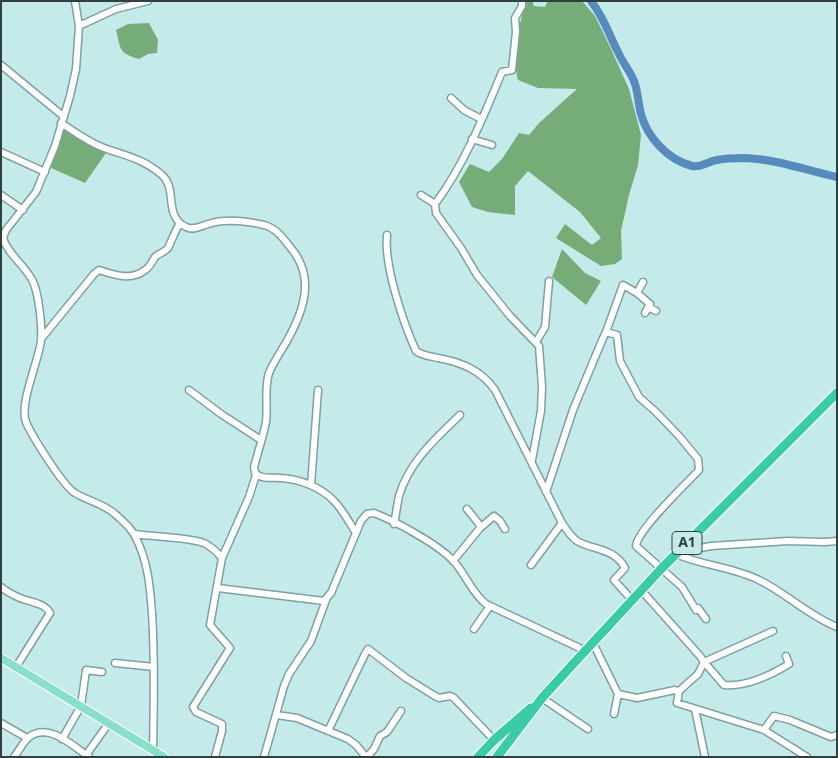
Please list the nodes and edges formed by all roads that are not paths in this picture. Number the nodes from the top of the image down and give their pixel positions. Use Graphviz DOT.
graph roads {
  1 [pos="76,1"];
  2 [pos="148,1"];
  3 [pos="522,1"];
  4 [pos="79,26"];
  5 [pos="1,65"];
  6 [pos="451,98"];
  7 [pos="63,116"];
  8 [pos="481,119"];
  9 [pos="61,123"];
  10 [pos="472,140"];
  11 [pos="492,146"];
  12 [pos="1,152"];
  13 [pos="45,172"];
  14 [pos="1,195"];
  15 [pos="421,195"];
  16 [pos="435,204"];
  17 [pos="23,210"];
  18 [pos="180,223"];
  19 [pos="387,235"];
  20 [pos="2,238"];
  21 [pos="549,281"];
  22 [pos="644,282"];
  23 [pos="637,292"];
  24 [pos="656,312"];
  25 [pos="606,332"];
  26 [pos="41,339"];
  27 [pos="536,342"];
  28 [pos="189,390"];
  29 [pos="318,390"];
  30 [pos="837,392"];
  31 [pos="460,415"];
  32 [pos="261,440"];
  33 [pos="532,460"];
  34 [pos="256,475"];
  35 [pos="311,486"];
  36 [pos="546,492"];
  37 [pos="467,509"];
  38 [pos="562,522"];
  39 [pos="394,524"];
  40 [pos="480,528"];
  41 [pos="505,529"];
  42 [pos="356,533"];
  43 [pos="135,534"];
  44 [pos="837,541"];
  45 [pos="679,555"];
  46 [pos="222,558"];
  47 [pos="453,561"];
  48 [pos="531,565"];
  49 [pos="662,568"];
  50 [pos="1,588"];
  51 [pos="218,588"];
  52 [pos="641,590"];
  53 [pos="326,600"];
  54 [pos="632,600"];
  55 [pos="490,606"];
  56 [pos="706,619"];
  57 [pos="837,627"];
  58 [pos="474,629"];
  59 [pos="772,630"];
  60 [pos="593,643"];
  61 [pos="586,651"];
  62 [pos="786,656"];
  63 [pos="1,658"];
  64 [pos="704,662"];
  65 [pos="115,663"];
  66 [pos="16,667"];
  67 [pos="154,667"];
  68 [pos="102,672"];
  69 [pos="679,692"];
  70 [pos="618,694"];
  71 [pos="542,698"];
  72 [pos="81,706"];
  73 [pos="695,709"];
  74 [pos="401,711"];
  75 [pos="276,714"];
  76 [pos="614,714"];
  77 [pos="1,722"];
  78 [pos="109,724"];
  79 [pos="588,729"];
  80 [pos="764,730"];
  81 [pos="328,731"];
  82 [pos="837,735"];
  83 [pos="27,738"];
  84 [pos="62,738"];
  85 [pos="494,740"];
  86 [pos="153,750"];
  87 [pos="17,756"];
  88 [pos="88,756"];
  89 [pos="483,756"];
  90 [pos="500,756"];
  91 [pos="164,757"];
  92 [pos="215,757"];
  93 [pos="264,757"];
  94 [pos="366,757"];
  95 [pos="705,757"];
  96 [pos="807,757"];
  1 -- 4 [label="street"];
  2 -- 4 [label="street"];
  3 -- 8 [label="street"];
  4 -- 7 [label="street"];
  5 -- 7 [label="street"];
  6 -- 8 [label="street"];
  7 -- 9 [label="street"];
  8 -- 10 [label="street"];
  9 -- 13 [label="street"];
  9 -- 18 [label="street"];
  10 -- 11 [label="street"];
  10 -- 16 [label="street"];
  12 -- 13 [label="street"];
  13 -- 17 [label="street"];
  14 -- 17 [label="street"];
  15 -- 16 [label="street"];
  16 -- 27 [label="street"];
  17 -- 20 [label="street"];
  18 -- 26 [label="street"];
  18 -- 32 [label="street"];
  19 -- 33 [label="street"];
  20 -- 26 [label="street"];
  21 -- 27 [label="street"];
  22 -- 23 [label="street"];
  23 -- 24 [label="street"];
  23 -- 25 [label="street"];
  25 -- 36 [label="street"];
  25 -- 49 [label="street"];
  26 -- 43 [label="street"];
  27 -- 33 [label="street"];
  28 -- 32 [label="street"];
  29 -- 35 [label="street"];
  30 -- 45 [label="highway, A1"];
  31 -- 39 [label="street"];
  32 -- 34 [label="street"];
  33 -- 36 [label="street"];
  34 -- 35 [label="street"];
  34 -- 46 [label="street"];
  35 -- 42 [label="street"];
  36 -- 38 [label="street"];
  37 -- 40 [label="street"];
  38 -- 48 [label="street"];
  38 -- 54 [label="street"];
  39 -- 42 [label="street"];
  39 -- 47 [label="street"];
  40 -- 41 [label="street"];
  40 -- 47 [label="street"];
  42 -- 53 [label="street"];
  43 -- 46 [label="street"];
  43 -- 67 [label="street"];
  44 -- 45 [label="street"];
  45 -- 49 [label="highway, A1"];
  45 -- 57 [label="street"];
  46 -- 51 [label="street"];
  47 -- 55 [label="street"];
  49 -- 52 [label="highway, A1"];
  49 -- 56 [label="street"];
  50 -- 66 [label="street"];
  51 -- 53 [label="street"];
  51 -- 92 [label="street"];
  52 -- 54 [label="highway, A1"];
  52 -- 64 [label="street"];
  53 -- 75 [label="street"];
  54 -- 60 [label="highway, A1"];
  55 -- 58 [label="street"];
  55 -- 61 [label="street"];
  59 -- 64 [label="street"];
  60 -- 61 [label="highway, A1"];
  60 -- 70 [label="street"];
  61 -- 71 [label="highway, A1"];
  62 -- 64 [label="street"];
  63 -- 66 [label="main road"];
  64 -- 69 [label="street"];
  65 -- 67 [label="street"];
  66 -- 72 [label="main road"];
  67 -- 86 [label="street"];
  68 -- 72 [label="street"];
  69 -- 70 [label="street"];
  69 -- 73 [label="street"];
  70 -- 76 [label="street"];
  71 -- 79 [label="street"];
  71 -- 85 [label="highway, A1"];
  71 -- 90 [label="highway, A1"];
  72 -- 78 [label="main road"];
  72 -- 84 [label="street"];
  73 -- 80 [label="street"];
  73 -- 95 [label="street"];
  74 -- 94 [label="street"];
  75 -- 81 [label="street"];
  75 -- 93 [label="street"];
  77 -- 83 [label="street"];
  78 -- 86 [label="main road"];
  78 -- 88 [label="street"];
  80 -- 82 [label="street"];
  80 -- 96 [label="street"];
  81 -- 85 [label="street"];
  81 -- 94 [label="street"];
  83 -- 84 [label="street"];
  83 -- 87 [label="street"];
  84 -- 88 [label="street"];
  85 -- 89 [label="highway, A1"];
  86 -- 91 [label="main road"];
}
